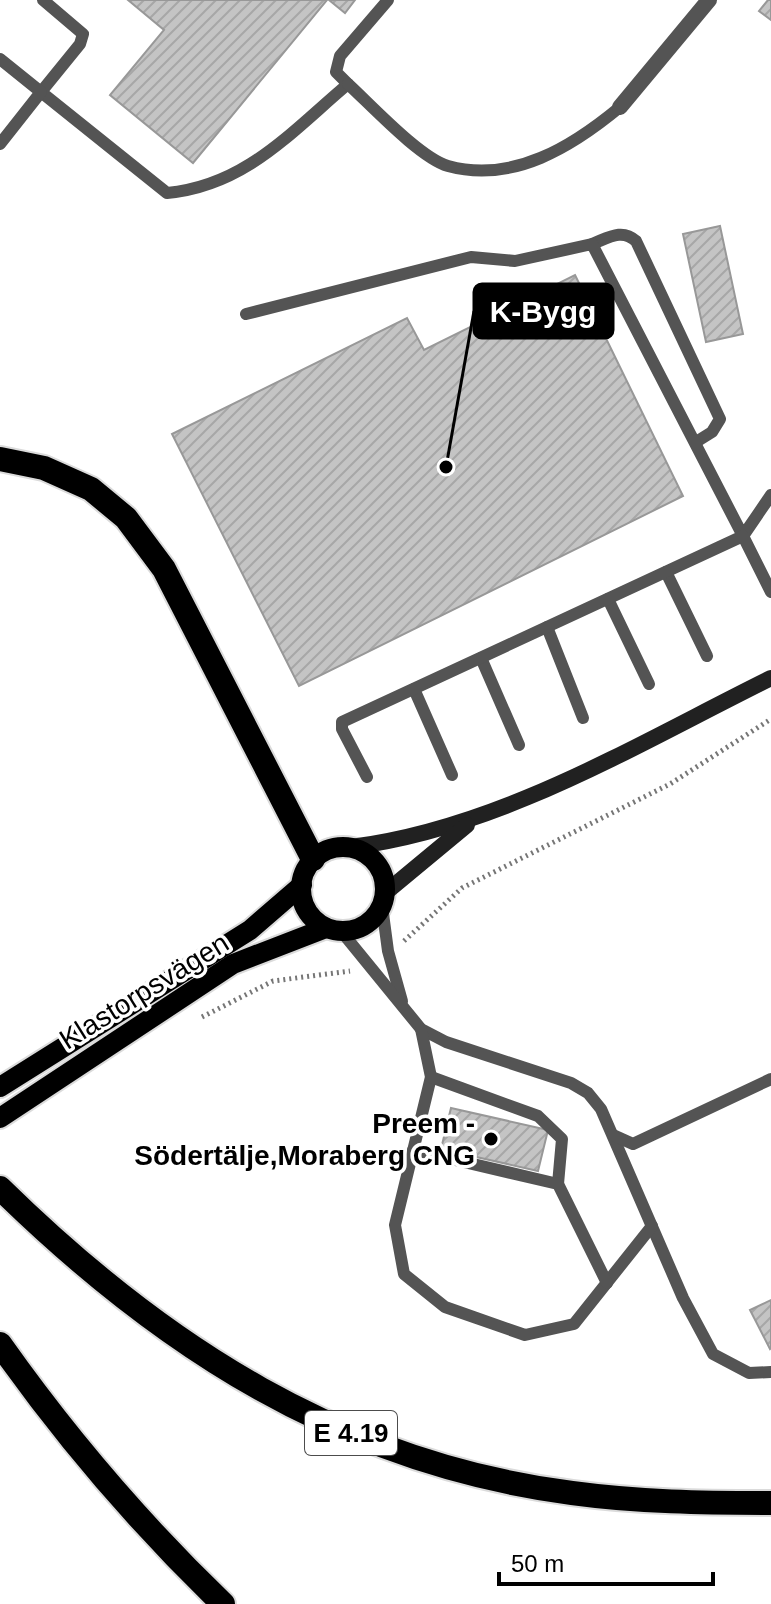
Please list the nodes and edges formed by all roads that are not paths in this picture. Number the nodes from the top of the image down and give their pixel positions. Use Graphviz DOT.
graph roads {
  1 [pos="43,0"];
  2 [pos="388,0"];
  3 [pos="709,0"];
  4 [pos="0,59"];
  5 [pos="348,84"];
  6 [pos="41,92"];
  7 [pos="620,107"];
  8 [pos="0,144"];
  9 [pos="592,244"];
  10 [pos="246,314"];
  11 [pos="696,442"];
  12 [pos="0,459"];
  13 [pos="771,495"];
  14 [pos="743,536"];
  15 [pos="666,572"];
  16 [pos="771,592"];
  17 [pos="608,599"];
  18 [pos="547,627"];
  19 [pos="707,656"];
  20 [pos="481,658"];
  21 [pos="771,678"];
  22 [pos="649,684"];
  23 [pos="414,689"];
  24 [pos="583,718"];
  25 [pos="519,745"];
  26 [pos="452,775"];
  27 [pos="367,777"];
  28 [pos="471,821"];
  29 [pos="351,847"];
  30 [pos="313,859"];
  31 [pos="302,885"];
  32 [pos="384,900"];
  33 [pos="334,929"];
  34 [pos="403,1004"];
  35 [pos="421,1029"];
  36 [pos="431,1077"];
  37 [pos="771,1079"];
  38 [pos="0,1087"];
  39 [pos="0,1118"];
  40 [pos="613,1135"];
  41 [pos="413,1150"];
  42 [pos="558,1184"];
  43 [pos="0,1188"];
  44 [pos="652,1226"];
  45 [pos="607,1283"];
  46 [pos="0,1344"];
  47 [pos="771,1372"];
  48 [pos="771,1503"];
  49 [pos="223,1604"];
  1 -- 6 [label="lane"];
  2 -- 5 [label="lane"];
  3 -- 7 [label="street"];
  4 -- 6 [label="lane"];
  5 -- 6 [label="lane"];
  5 -- 7 [label="lane"];
  6 -- 8 [label="lane"];
  9 -- 10 [label="lane"];
  9 -- 11 [label="lane"];
  9 -- 11 [label="lane"];
  11 -- 14 [label="lane"];
  12 -- 30 [label="highway"];
  13 -- 14 [label="lane"];
  14 -- 15 [label="lane"];
  14 -- 16 [label="lane"];
  15 -- 17 [label="lane"];
  15 -- 19 [label="lane"];
  17 -- 18 [label="lane"];
  17 -- 22 [label="lane"];
  18 -- 20 [label="lane"];
  18 -- 24 [label="lane"];
  20 -- 23 [label="lane"];
  20 -- 25 [label="lane"];
  21 -- 28 [label="street"];
  23 -- 26 [label="lane"];
  23 -- 27 [label="lane"];
  28 -- 29 [label="street"];
  28 -- 32 [label="street"];
  29 -- 30 [label="main road"];
  29 -- 32 [label="main road"];
  30 -- 31 [label="main road"];
  31 -- 33 [label="main road"];
  31 -- 38 [label="main road, Klastorpsvägen"];
  32 -- 33 [label="main road"];
  32 -- 34 [label="lane"];
  33 -- 34 [label="lane"];
  33 -- 39 [label="main road, Klastorpsvägen"];
  34 -- 35 [label="lane"];
  35 -- 36 [label="lane"];
  35 -- 40 [label="lane"];
  36 -- 41 [label="lane"];
  36 -- 42 [label="lane"];
  37 -- 40 [label="lane"];
  40 -- 44 [label="lane"];
  41 -- 42 [label="lane"];
  41 -- 45 [label="lane"];
  42 -- 45 [label="lane"];
  43 -- 48 [label="highway, E 4.19"];
  44 -- 45 [label="lane"];
  44 -- 47 [label="lane"];
  46 -- 49 [label="highway"];
}
